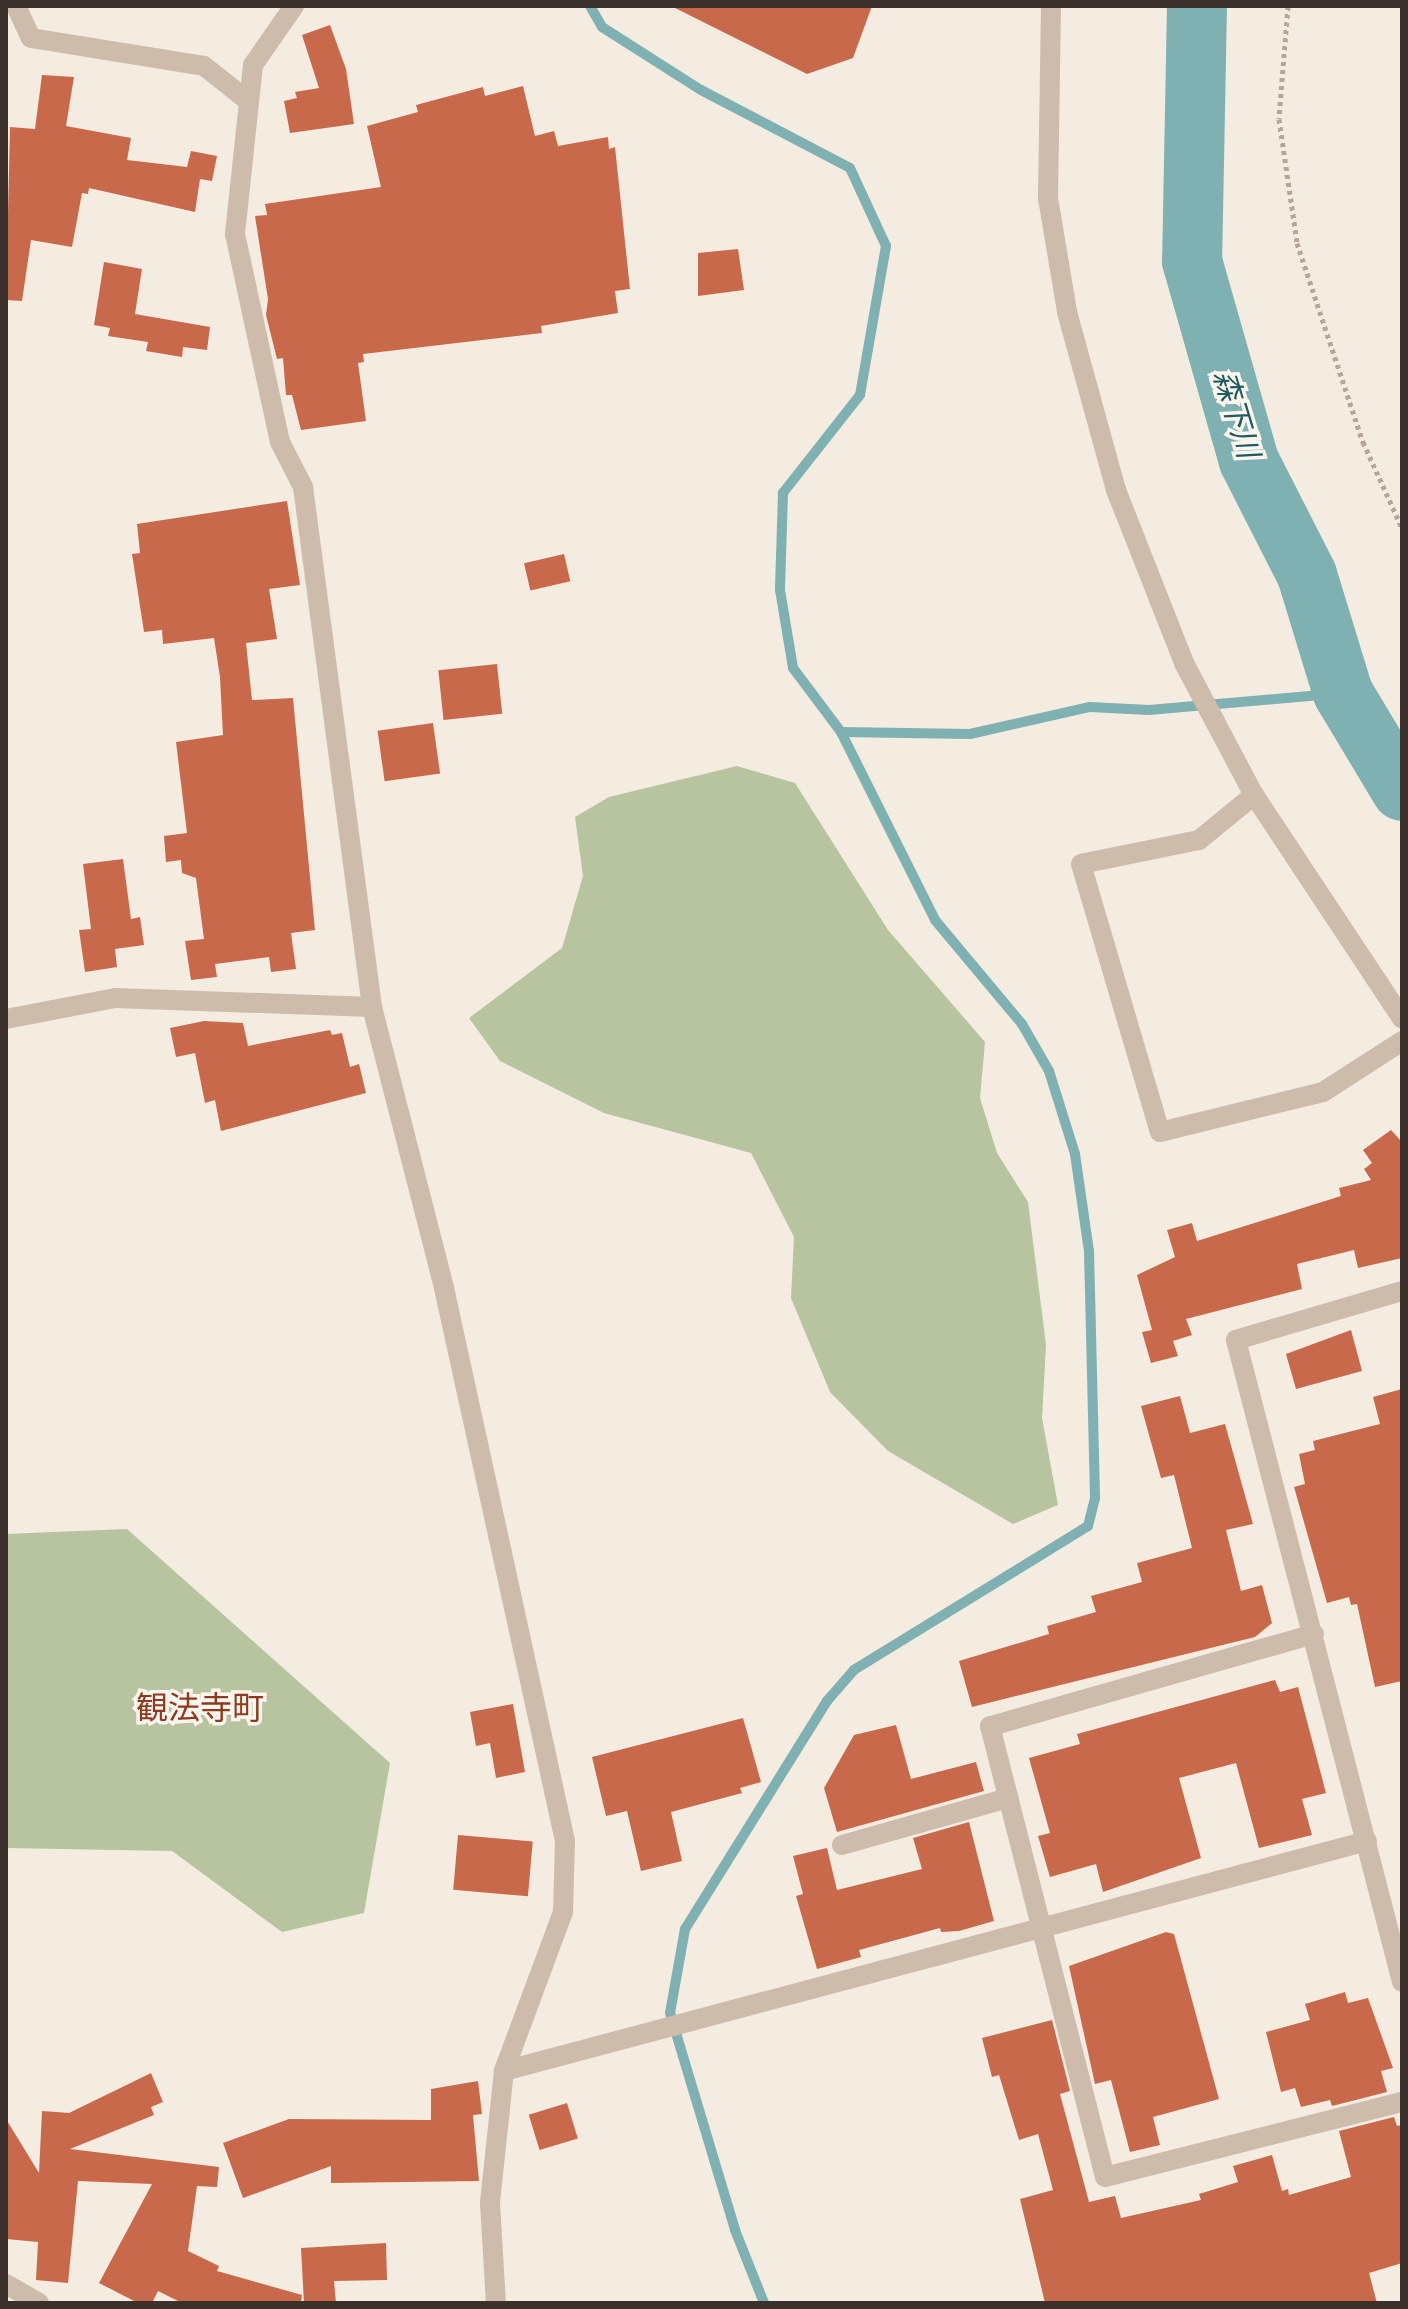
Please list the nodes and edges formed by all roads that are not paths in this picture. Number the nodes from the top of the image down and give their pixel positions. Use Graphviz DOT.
graph roads {
  1 [pos="16,6"];
  2 [pos="294,6"];
  3 [pos="1051,6"];
  4 [pos="247,100"];
  5 [pos="1254,795"];
  6 [pos="372,1007"];
  7 [pos="6,1019"];
  8 [pos="1402,1019"];
  9 [pos="1402,1041"];
  10 [pos="1402,1291"];
  11 [pos="1314,1634"];
  12 [pos="1008,1798"];
  13 [pos="1367,1841"];
  14 [pos="842,1845"];
  15 [pos="1042,1928"];
  16 [pos="1402,1982"];
  17 [pos="504,2071"];
  18 [pos="1402,2102"];
  19 [pos="6,2284"];
  20 [pos="39,2303"];
  21 [pos="496,2303"];
  1 -- 4 [label="street"];
  2 -- 4 [label="street"];
  3 -- 5 [label="street"];
  4 -- 6 [label="street"];
  5 -- 8 [label="street"];
  5 -- 9 [label="street"];
  6 -- 7 [label="street"];
  6 -- 17 [label="street"];
  10 -- 11 [label="street"];
  11 -- 12 [label="street"];
  11 -- 13 [label="street"];
  12 -- 14 [label="street"];
  12 -- 15 [label="street"];
  13 -- 15 [label="street"];
  13 -- 16 [label="street"];
  15 -- 17 [label="street"];
  15 -- 18 [label="street"];
  17 -- 21 [label="street"];
  19 -- 20 [label="street"];
}
